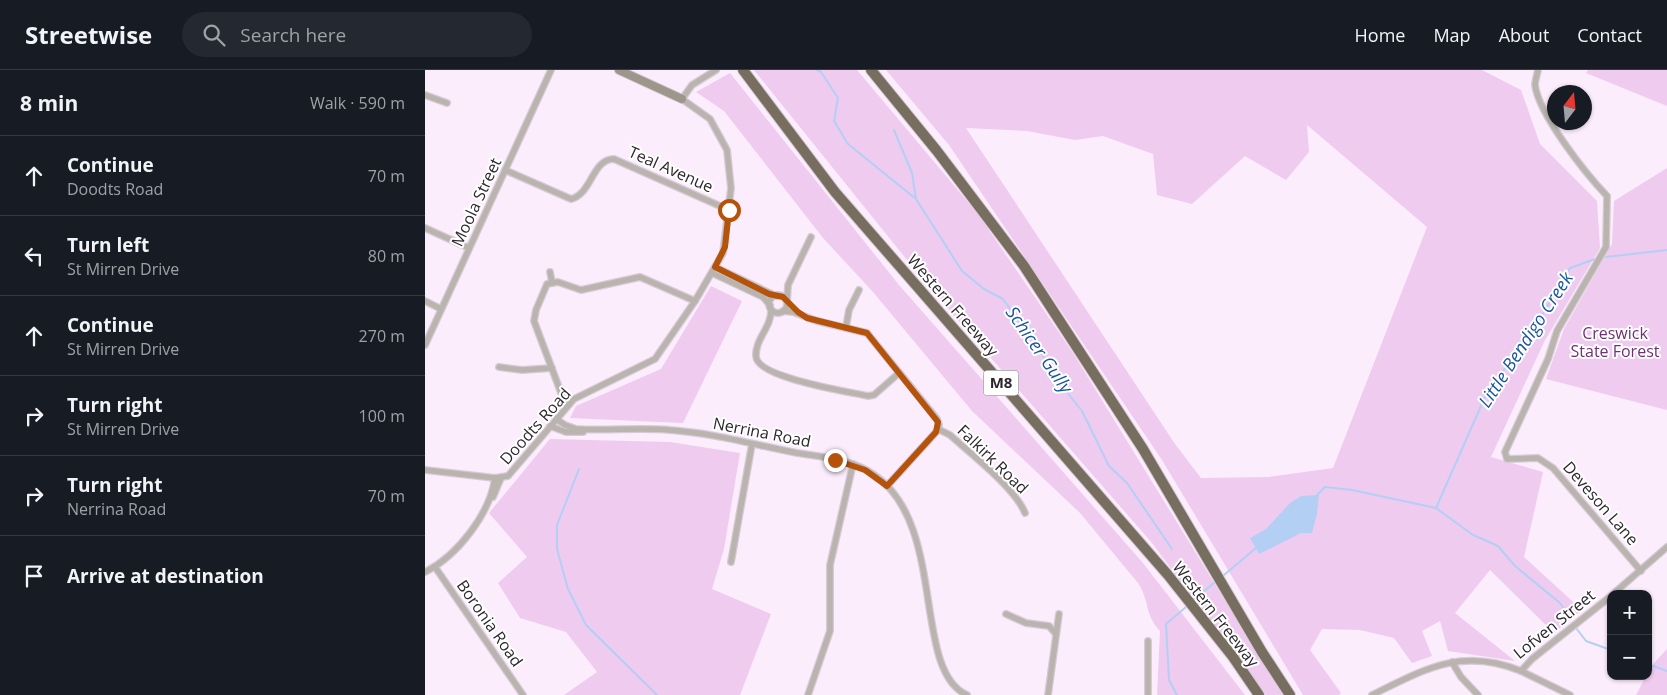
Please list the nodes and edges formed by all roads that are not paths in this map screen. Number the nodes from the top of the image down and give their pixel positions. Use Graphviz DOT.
graph roads {
  1 [pos="551,70"];
  2 [pos="619,70"];
  3 [pos="716,70"];
  4 [pos="743,70"];
  5 [pos="871,70"];
  6 [pos="1538,70"];
  7 [pos="425,95"];
  8 [pos="682,98"];
  9 [pos="447,103"];
  10 [pos="605,152"];
  11 [pos="608,159"];
  12 [pos="505,170"];
  13 [pos="729,210"];
  14 [pos="425,228"];
  15 [pos="811,237"];
  16 [pos="469,248"];
  17 [pos="714,270"];
  18 [pos="550,272"];
  19 [pos="552,282"];
  20 [pos="788,285"];
  21 [pos="859,290"];
  22 [pos="777,295"];
  23 [pos="425,301"];
  24 [pos="695,301"];
  25 [pos="787,302"];
  26 [pos="770,307"];
  27 [pos="441,309"];
  28 [pos="783,311"];
  29 [pos="803,316"];
  30 [pos="769,325"];
  31 [pos="846,327"];
  32 [pos="425,345"];
  33 [pos="499,367"];
  34 [pos="552,368"];
  35 [pos="899,373"];
  36 [pos="566,406"];
  37 [pos="556,419"];
  38 [pos="550,426"];
  39 [pos="938,429"];
  40 [pos="605,430"];
  41 [pos="752,444"];
  42 [pos="855,465"];
  43 [pos="425,470"];
  44 [pos="498,478"];
  45 [pos="887,486"];
  46 [pos="1025,513"];
  47 [pos="1667,547"];
  48 [pos="731,562"];
  49 [pos="435,568"];
  50 [pos="1641,571"];
  51 [pos="425,572"];
  52 [pos="1618,590"];
  53 [pos="1607,599"];
  54 [pos="1006,614"];
  55 [pos="1059,614"];
  56 [pos="1056,634"];
  57 [pos="1149,641"];
  58 [pos="1452,662"];
  59 [pos="1521,671"];
  60 [pos="523,695"];
  61 [pos="808,695"];
  62 [pos="967,695"];
  63 [pos="1048,695"];
  64 [pos="1148,695"];
  65 [pos="1259,695"];
  66 [pos="1291,695"];
  67 [pos="1372,695"];
  68 [pos="1478,695"];
  69 [pos="1570,695"];
  1 -- 12 [label="street, Moola Street"];
  2 -- 8 [label="street"];
  3 -- 8 [label="street"];
  4 -- 65 [label="highway, Western Freeway / M8"];
  5 -- 66 [label="highway, Western Freeway"];
  6 -- 50 [label="street, Deveson Lane"];
  7 -- 9 [label="street"];
  8 -- 13 [label="street, Doodts Road"];
  10 -- 11 [label="street"];
  11 -- 12 [label="street, Teal Avenue"];
  11 -- 13 [label="street, Teal Avenue"];
  12 -- 16 [label="street, Moola Street"];
  13 -- 17 [label="street, Doodts Road"];
  14 -- 16 [label="street"];
  15 -- 20 [label="street"];
  16 -- 27 [label="street, Moola Street"];
  17 -- 22 [label="street"];
  17 -- 24 [label="street, Doodts Road"];
  17 -- 26 [label="street"];
  18 -- 19 [label="street"];
  19 -- 24 [label="street"];
  19 -- 34 [label="street"];
  20 -- 22 [label="street"];
  20 -- 25 [label="street"];
  21 -- 31 [label="street"];
  22 -- 25 [label="street"];
  22 -- 26 [label="street"];
  23 -- 27 [label="street"];
  24 -- 36 [label="street, Doodts Road"];
  25 -- 28 [label="street"];
  25 -- 29 [label="street"];
  26 -- 28 [label="street"];
  26 -- 30 [label="street"];
  27 -- 32 [label="street, Moola Street"];
  28 -- 29 [label="street"];
  28 -- 30 [label="street"];
  29 -- 31 [label="street"];
  30 -- 35 [label="street"];
  31 -- 35 [label="street"];
  33 -- 34 [label="street"];
  34 -- 36 [label="street"];
  35 -- 39 [label="street"];
  36 -- 37 [label="street, Doodts Road"];
  37 -- 38 [label="street, Doodts Road"];
  37 -- 40 [label="street, Nerrina Road"];
  38 -- 40 [label="street, Nerrina Road"];
  38 -- 44 [label="street, Doodts Road"];
  39 -- 45 [label="street"];
  39 -- 46 [label="street, Falkirk Road"];
  40 -- 41 [label="street, Nerrina Road"];
  41 -- 42 [label="street, Nerrina Road"];
  41 -- 48 [label="street"];
  42 -- 45 [label="street, Nerrina Road"];
  42 -- 61 [label="street"];
  43 -- 44 [label="street"];
  44 -- 49 [label="street, Doodts Road"];
  45 -- 62 [label="street, Nerrina Road"];
  47 -- 50 [label="street, Lofven Street"];
  49 -- 51 [label="street, Doodts Road"];
  49 -- 60 [label="street, Boronia Road"];
  50 -- 52 [label="street, Lofven Street"];
  53 -- 59 [label="street, Lofven Street"];
  54 -- 56 [label="street"];
  55 -- 56 [label="street"];
  56 -- 63 [label="street"];
  57 -- 64 [label="street"];
  58 -- 59 [label="street, Lofven Street"];
  58 -- 67 [label="street, Lofven Street"];
  58 -- 68 [label="street"];
  59 -- 69 [label="street"];
}
